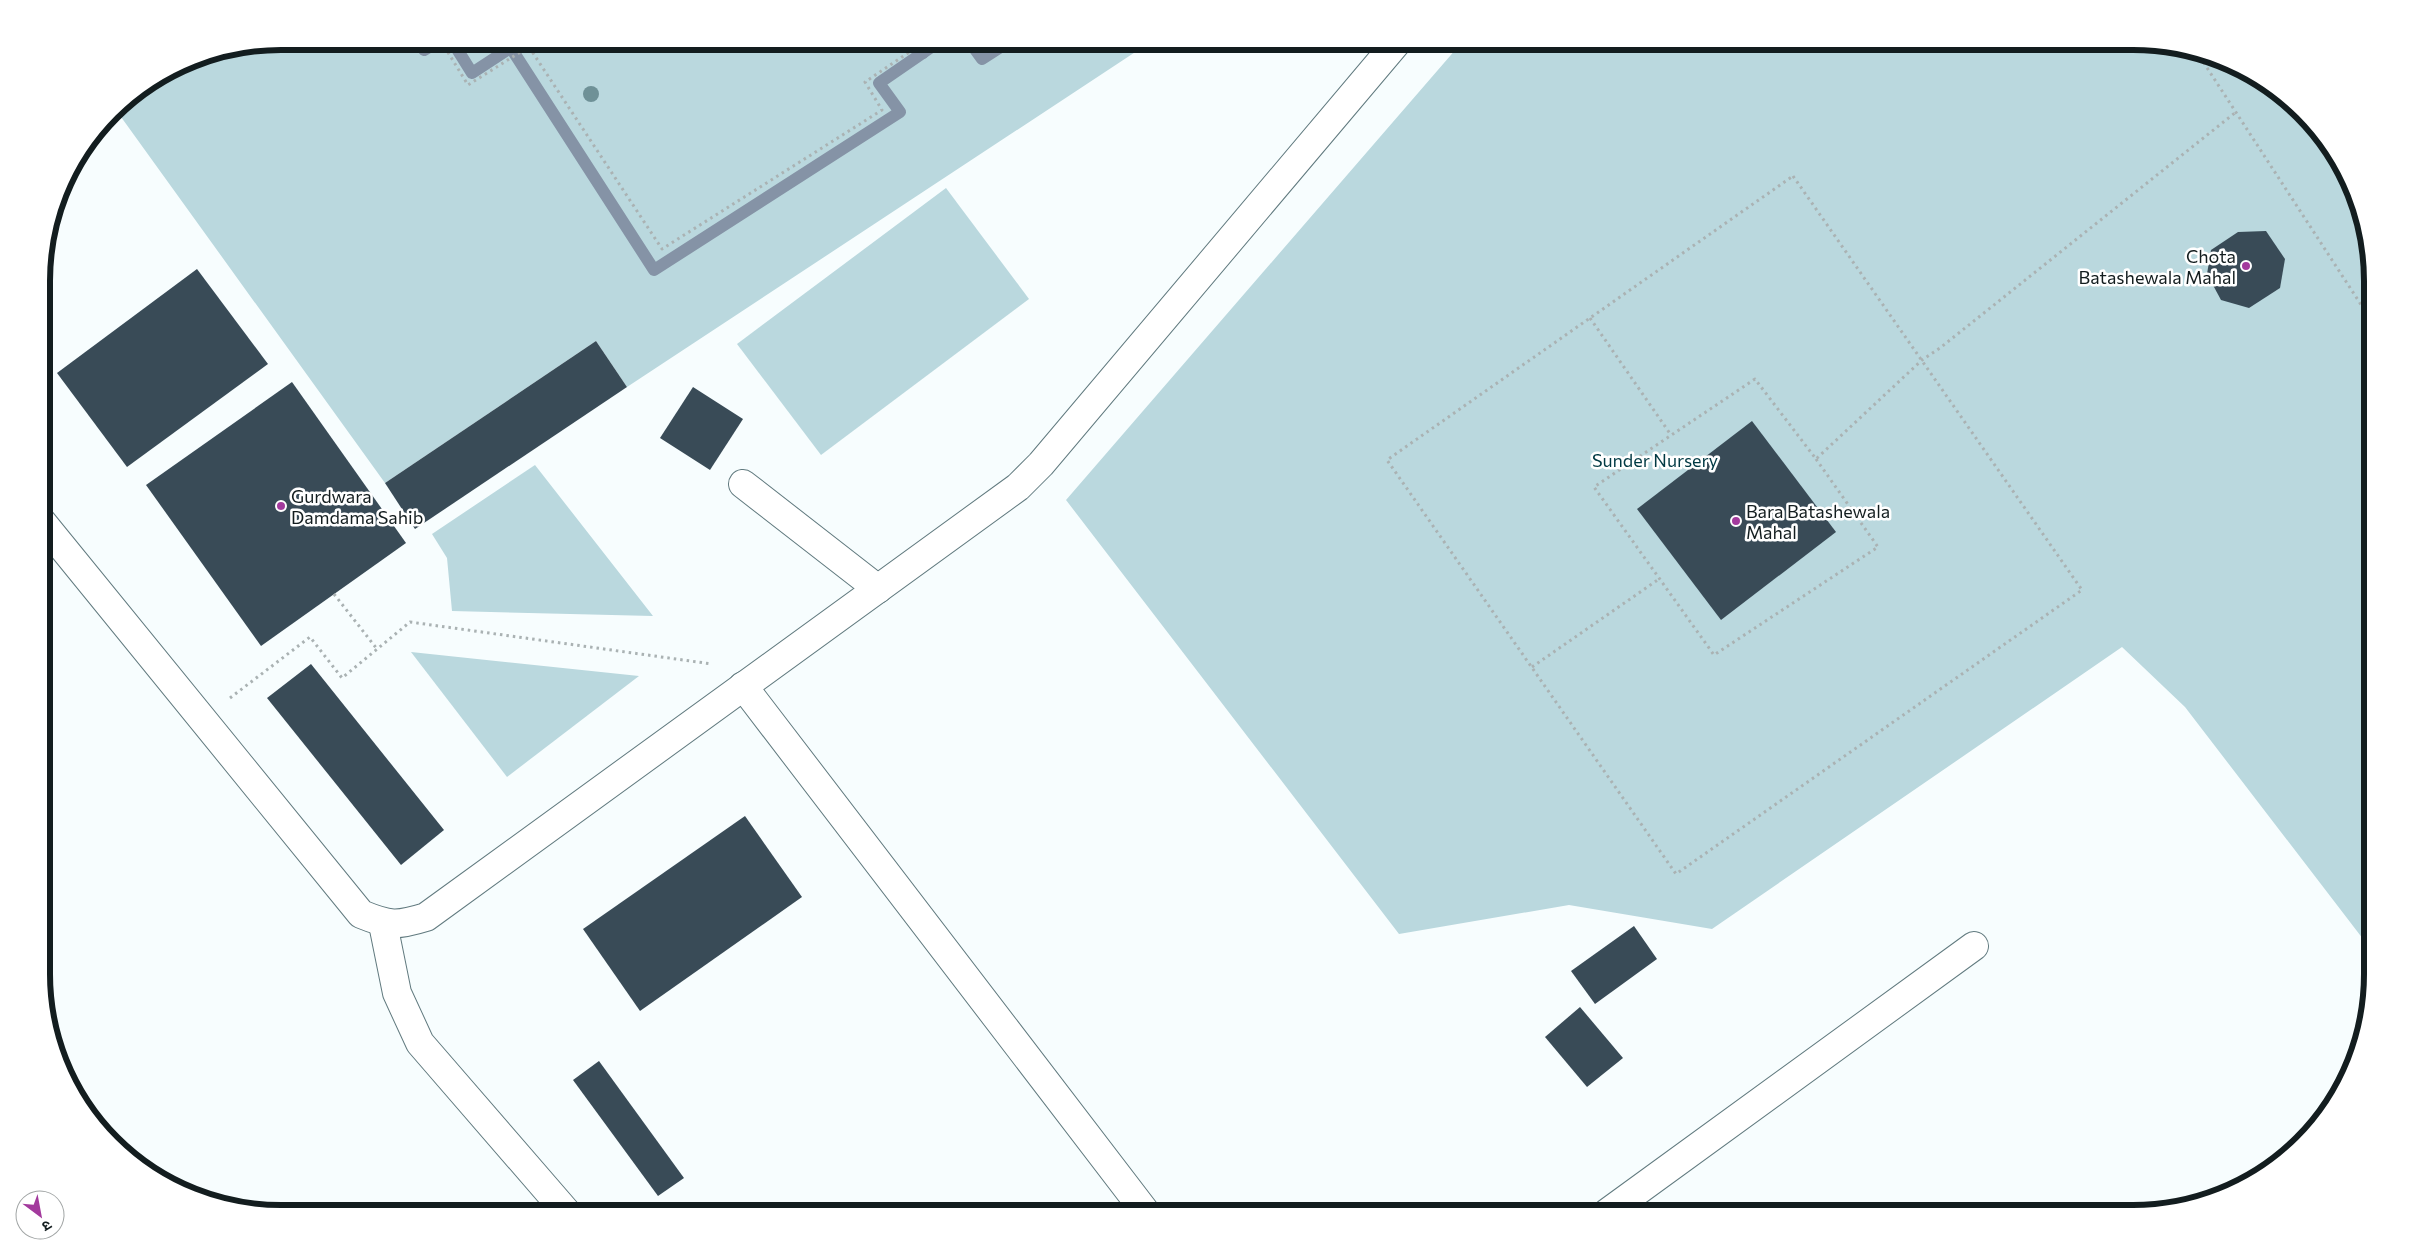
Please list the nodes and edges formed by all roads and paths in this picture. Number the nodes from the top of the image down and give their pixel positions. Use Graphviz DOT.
graph roads {
  1 [pos="447,50"];
  2 [pos="524,50"];
  3 [pos="531,50"];
  4 [pos="907,50"];
  5 [pos="1390,50"];
  6 [pos="2202,61"];
  7 [pos="2236,112"];
  8 [pos="2364,309"];
  9 [pos="1590,318"];
  10 [pos="1922,360"];
  11 [pos="1671,435"];
  12 [pos="1816,459"];
  13 [pos="743,484"];
  14 [pos="50,532"];
  15 [pos="1659,579"];
  16 [pos="878,589"];
  17 [pos="334,594"];
  18 [pos="377,650"];
  19 [pos="1532,668"];
  20 [pos="754,679"];
  21 [pos="202,719"];
  22 [pos="383,924"];
  23 [pos="1974,946"];
  24 [pos="560,1205"];
  25 [pos="1140,1205"];
  26 [pos="1619,1205"];
  1 -- 2 [label="path"];
  3 -- 4 [label="path"];
  5 -- 16 [label="lane"];
  6 -- 7 [label="path"];
  7 -- 8 [label="path"];
  7 -- 10 [label="path"];
  9 -- 10 [label="path"];
  9 -- 11 [label="path"];
  9 -- 19 [label="path"];
  10 -- 12 [label="path"];
  10 -- 19 [label="path"];
  11 -- 12 [label="path"];
  11 -- 15 [label="path"];
  12 -- 15 [label="path"];
  13 -- 16 [label="lane"];
  14 -- 21 [label="lane"];
  15 -- 19 [label="path"];
  16 -- 20 [label="lane"];
  17 -- 18 [label="path"];
  18 -- 20 [label="path"];
  18 -- 21 [label="path"];
  20 -- 22 [label="lane"];
  20 -- 25 [label="lane"];
  21 -- 22 [label="lane"];
  22 -- 24 [label="lane"];
  23 -- 26 [label="lane"];
}
